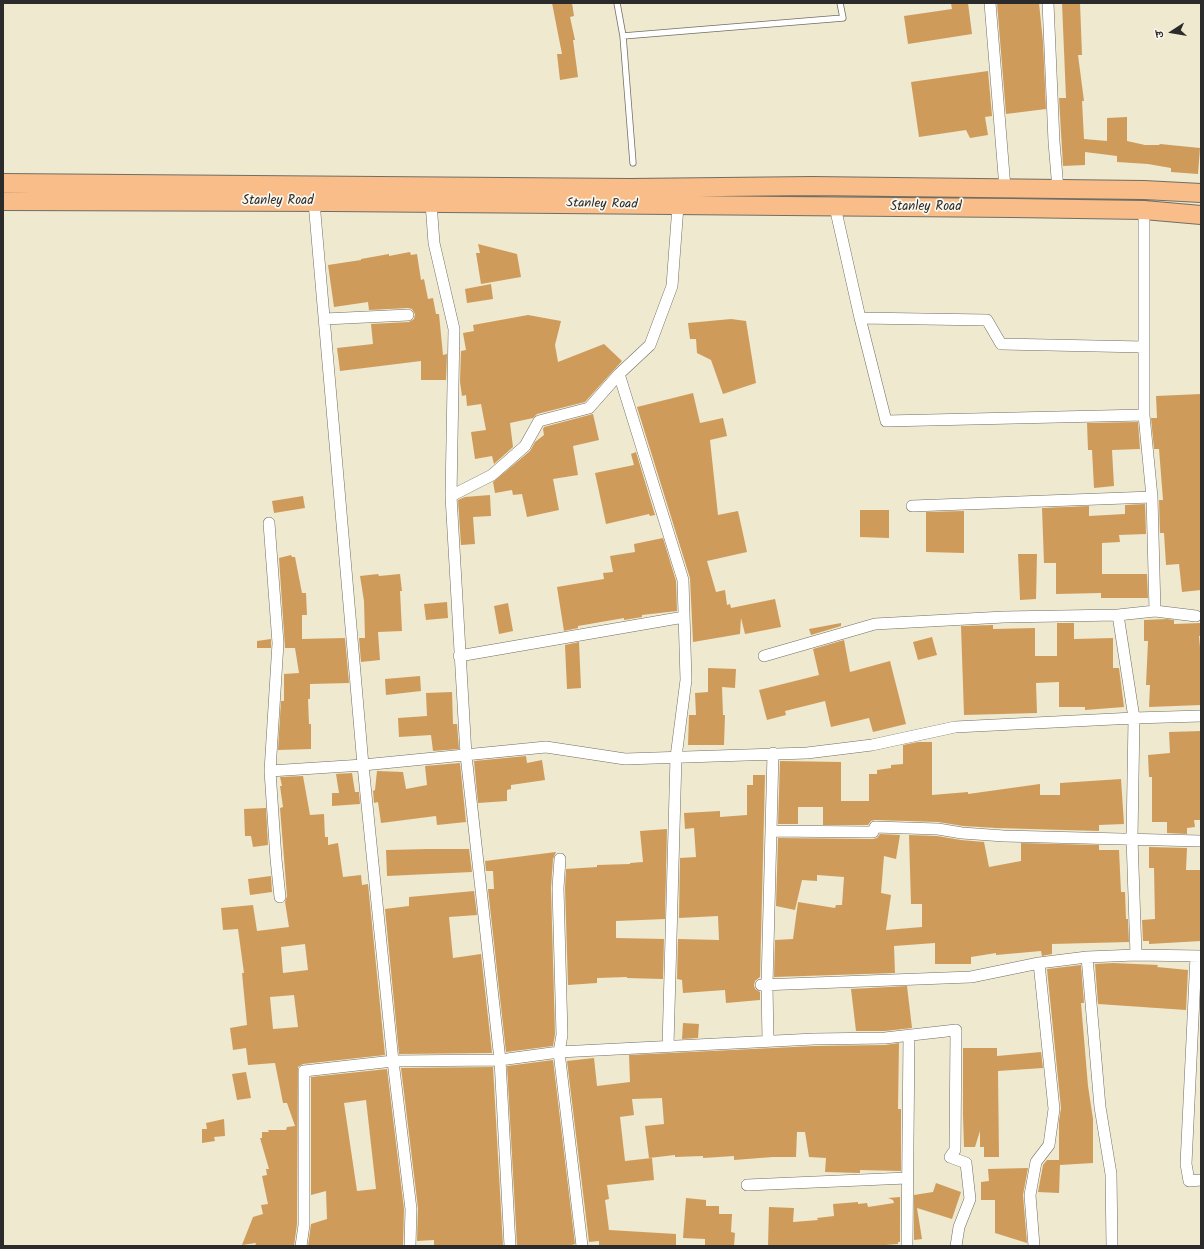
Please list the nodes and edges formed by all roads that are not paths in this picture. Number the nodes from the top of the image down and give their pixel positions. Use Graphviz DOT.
graph roads {
  1 [pos="617,3"];
  2 [pos="840,3"];
  3 [pos="990,3"];
  4 [pos="1048,3"];
  5 [pos="623,36"];
  6 [pos="634,164"];
  7 [pos="3,183"];
  8 [pos="1005,188"];
  9 [pos="1058,189"];
  10 [pos="1163,191"];
  11 [pos="1201,193"];
  12 [pos="3,200"];
  13 [pos="314,202"];
  14 [pos="431,203"];
  15 [pos="678,206"];
  16 [pos="834,207"];
  17 [pos="1144,210"];
  18 [pos="1163,211"];
  19 [pos="1201,215"];
  20 [pos="408,314"];
  21 [pos="860,318"];
  22 [pos="325,319"];
  23 [pos="1144,347"];
  24 [pos="619,374"];
  25 [pos="1144,415"];
  26 [pos="451,496"];
  27 [pos="1152,497"];
  28 [pos="912,506"];
  29 [pos="269,523"];
  30 [pos="1156,612"];
  31 [pos="1118,615"];
  32 [pos="1196,616"];
  33 [pos="684,617"];
  34 [pos="459,656"];
  35 [pos="764,656"];
  36 [pos="1201,716"];
  37 [pos="1134,718"];
  38 [pos="773,753"];
  39 [pos="466,755"];
  40 [pos="676,757"];
  41 [pos="363,765"];
  42 [pos="270,771"];
  43 [pos="771,831"];
  44 [pos="1132,838"];
  45 [pos="1201,841"];
  46 [pos="560,858"];
  47 [pos="280,897"];
  48 [pos="1136,955"];
  49 [pos="1198,956"];
  50 [pos="1087,958"];
  51 [pos="1038,963"];
  52 [pos="764,984"];
  53 [pos="909,1035"];
  54 [pos="768,1041"];
  55 [pos="668,1046"];
  56 [pos="559,1052"];
  57 [pos="500,1060"];
  58 [pos="393,1061"];
  59 [pos="907,1178"];
  60 [pos="1201,1180"];
  61 [pos="747,1185"];
  62 [pos="301,1246"];
  63 [pos="410,1246"];
  64 [pos="510,1246"];
  65 [pos="582,1246"];
  66 [pos="907,1246"];
  67 [pos="956,1246"];
  68 [pos="1034,1246"];
  69 [pos="1112,1246"];
  1 -- 5 [label="lane"];
  2 -- 5 [label="lane"];
  3 -- 8 [label="street"];
  4 -- 9 [label="street"];
  5 -- 6 [label="lane"];
  7 -- 8 [label="main road, Stanley Road"];
  8 -- 9 [label="main road, Stanley Road"];
  9 -- 10 [label="main road, Stanley Road"];
  10 -- 11 [label="main road, Stanley Road"];
  10 -- 18 [label="main road"];
  12 -- 13 [label="main road, Stanley Road"];
  13 -- 14 [label="main road, Stanley Road"];
  13 -- 22 [label="street"];
  14 -- 15 [label="main road, Stanley Road"];
  14 -- 26 [label="street"];
  15 -- 16 [label="main road, Stanley Road"];
  15 -- 24 [label="street"];
  16 -- 17 [label="main road, Stanley Road"];
  16 -- 21 [label="street"];
  17 -- 18 [label="main road, Stanley Road"];
  17 -- 23 [label="street"];
  18 -- 19 [label="main road, Stanley Road"];
  20 -- 22 [label="street"];
  21 -- 23 [label="street"];
  21 -- 25 [label="street"];
  22 -- 41 [label="street"];
  23 -- 25 [label="street"];
  24 -- 26 [label="street"];
  24 -- 33 [label="street"];
  25 -- 27 [label="street"];
  26 -- 34 [label="street"];
  27 -- 28 [label="street"];
  27 -- 30 [label="street"];
  29 -- 42 [label="street"];
  30 -- 31 [label="street"];
  30 -- 32 [label="street"];
  31 -- 35 [label="street"];
  31 -- 37 [label="street"];
  33 -- 34 [label="street"];
  33 -- 40 [label="street"];
  34 -- 39 [label="street"];
  36 -- 37 [label="street"];
  37 -- 38 [label="street"];
  37 -- 44 [label="street"];
  38 -- 40 [label="street"];
  38 -- 43 [label="street"];
  39 -- 40 [label="street"];
  39 -- 41 [label="street"];
  39 -- 57 [label="street"];
  40 -- 55 [label="street"];
  41 -- 42 [label="street"];
  41 -- 58 [label="street"];
  42 -- 47 [label="street"];
  43 -- 44 [label="street"];
  43 -- 52 [label="street"];
  44 -- 45 [label="street"];
  44 -- 48 [label="street"];
  46 -- 56 [label="street"];
  48 -- 49 [label="street"];
  48 -- 50 [label="street"];
  49 -- 60 [label="street"];
  50 -- 51 [label="street"];
  50 -- 69 [label="street"];
  51 -- 52 [label="street"];
  51 -- 68 [label="street"];
  52 -- 54 [label="street"];
  53 -- 54 [label="street"];
  53 -- 59 [label="street"];
  53 -- 67 [label="street"];
  54 -- 55 [label="street"];
  55 -- 56 [label="street"];
  56 -- 57 [label="street"];
  56 -- 65 [label="street"];
  57 -- 58 [label="street"];
  57 -- 64 [label="street"];
  58 -- 62 [label="street"];
  58 -- 63 [label="street"];
  59 -- 61 [label="street"];
  59 -- 66 [label="street"];
}
